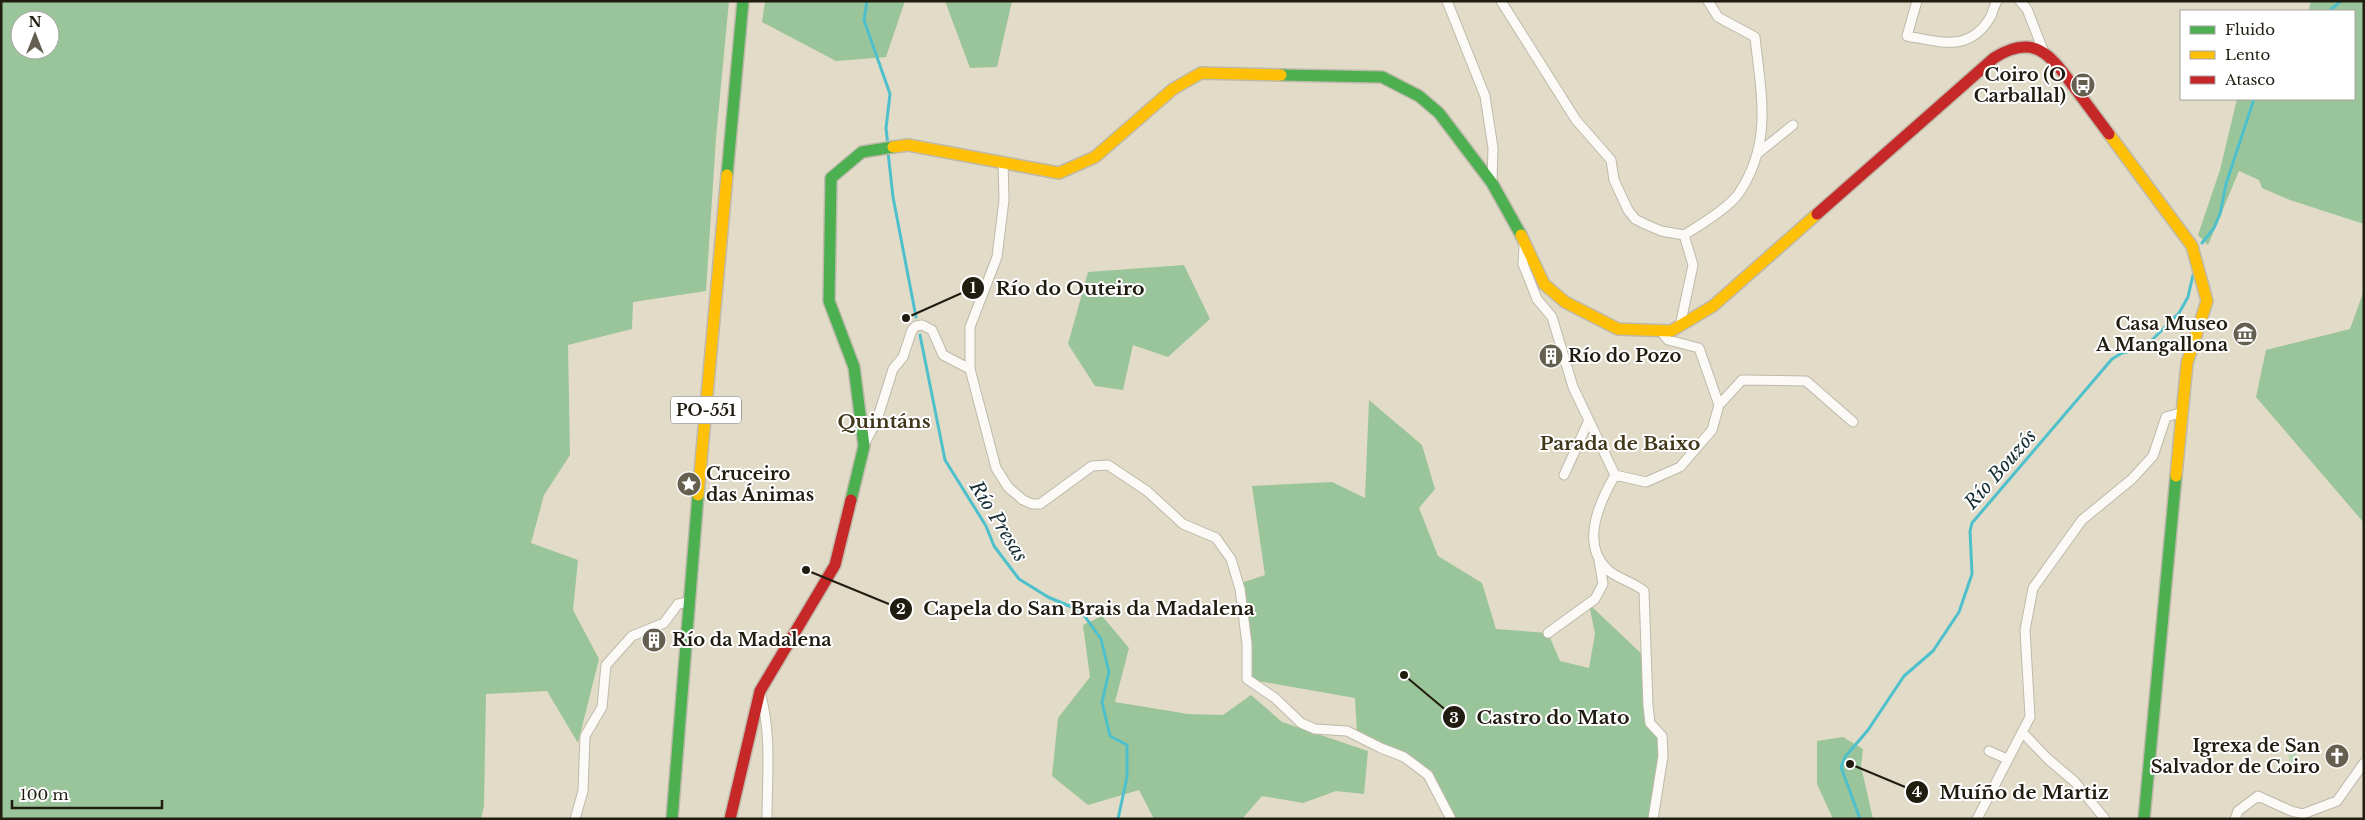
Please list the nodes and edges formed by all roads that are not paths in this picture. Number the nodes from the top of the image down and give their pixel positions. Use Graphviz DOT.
graph roads {
  1 [pos="743,1"];
  2 [pos="1448,1"];
  3 [pos="1501,1"];
  4 [pos="1708,1"];
  5 [pos="1917,1"];
  6 [pos="1997,1"];
  7 [pos="2020,1"];
  8 [pos="2042,50"];
  9 [pos="1793,125"];
  10 [pos="1758,153"];
  11 [pos="1003,162"];
  12 [pos="1492,184"];
  13 [pos="1684,235"];
  14 [pos="1524,243"];
  15 [pos="1680,326"];
  16 [pos="1661,331"];
  17 [pos="970,370"];
  18 [pos="1719,405"];
  19 [pos="2183,412"];
  20 [pos="1589,420"];
  21 [pos="1853,422"];
  22 [pos="864,446"];
  23 [pos="1564,474"];
  24 [pos="1615,474"];
  25 [pos="1599,560"];
  26 [pos="688,602"];
  27 [pos="1548,634"];
  28 [pos="760,692"];
  29 [pos="2022,732"];
  30 [pos="1989,751"];
  31 [pos="2007,759"];
  32 [pos="2364,763"];
  33 [pos="575,819"];
  34 [pos="672,819"];
  35 [pos="730,819"];
  36 [pos="767,819"];
  37 [pos="1451,819"];
  38 [pos="1654,819"];
  39 [pos="1977,819"];
  40 [pos="2106,819"];
  41 [pos="2144,819"];
  42 [pos="2235,819"];
  1 -- 26 [label="street, PO-551"];
  2 -- 12 [label="street"];
  3 -- 13 [label="street"];
  4 -- 10 [label="street"];
  5 -- 6 [label="street"];
  7 -- 8 [label="street"];
  8 -- 15 [label="street"];
  8 -- 19 [label="street"];
  9 -- 10 [label="street"];
  10 -- 13 [label="street"];
  11 -- 12 [label="street"];
  11 -- 17 [label="street"];
  11 -- 22 [label="street"];
  12 -- 14 [label="street"];
  13 -- 15 [label="street"];
  14 -- 16 [label="street"];
  14 -- 20 [label="street"];
  15 -- 16 [label="street"];
  16 -- 18 [label="street"];
  17 -- 22 [label="street"];
  17 -- 37 [label="street"];
  18 -- 21 [label="street"];
  18 -- 24 [label="street"];
  19 -- 29 [label="street"];
  19 -- 41 [label="street"];
  20 -- 23 [label="street"];
  20 -- 24 [label="street"];
  22 -- 28 [label="street"];
  24 -- 25 [label="street"];
  25 -- 27 [label="street"];
  25 -- 38 [label="street"];
  26 -- 33 [label="street"];
  26 -- 34 [label="street, PO-551"];
  28 -- 35 [label="street"];
  28 -- 36 [label="street"];
  29 -- 31 [label="street"];
  29 -- 40 [label="street"];
  30 -- 31 [label="street"];
  31 -- 39 [label="street"];
  32 -- 42 [label="street"];
}
